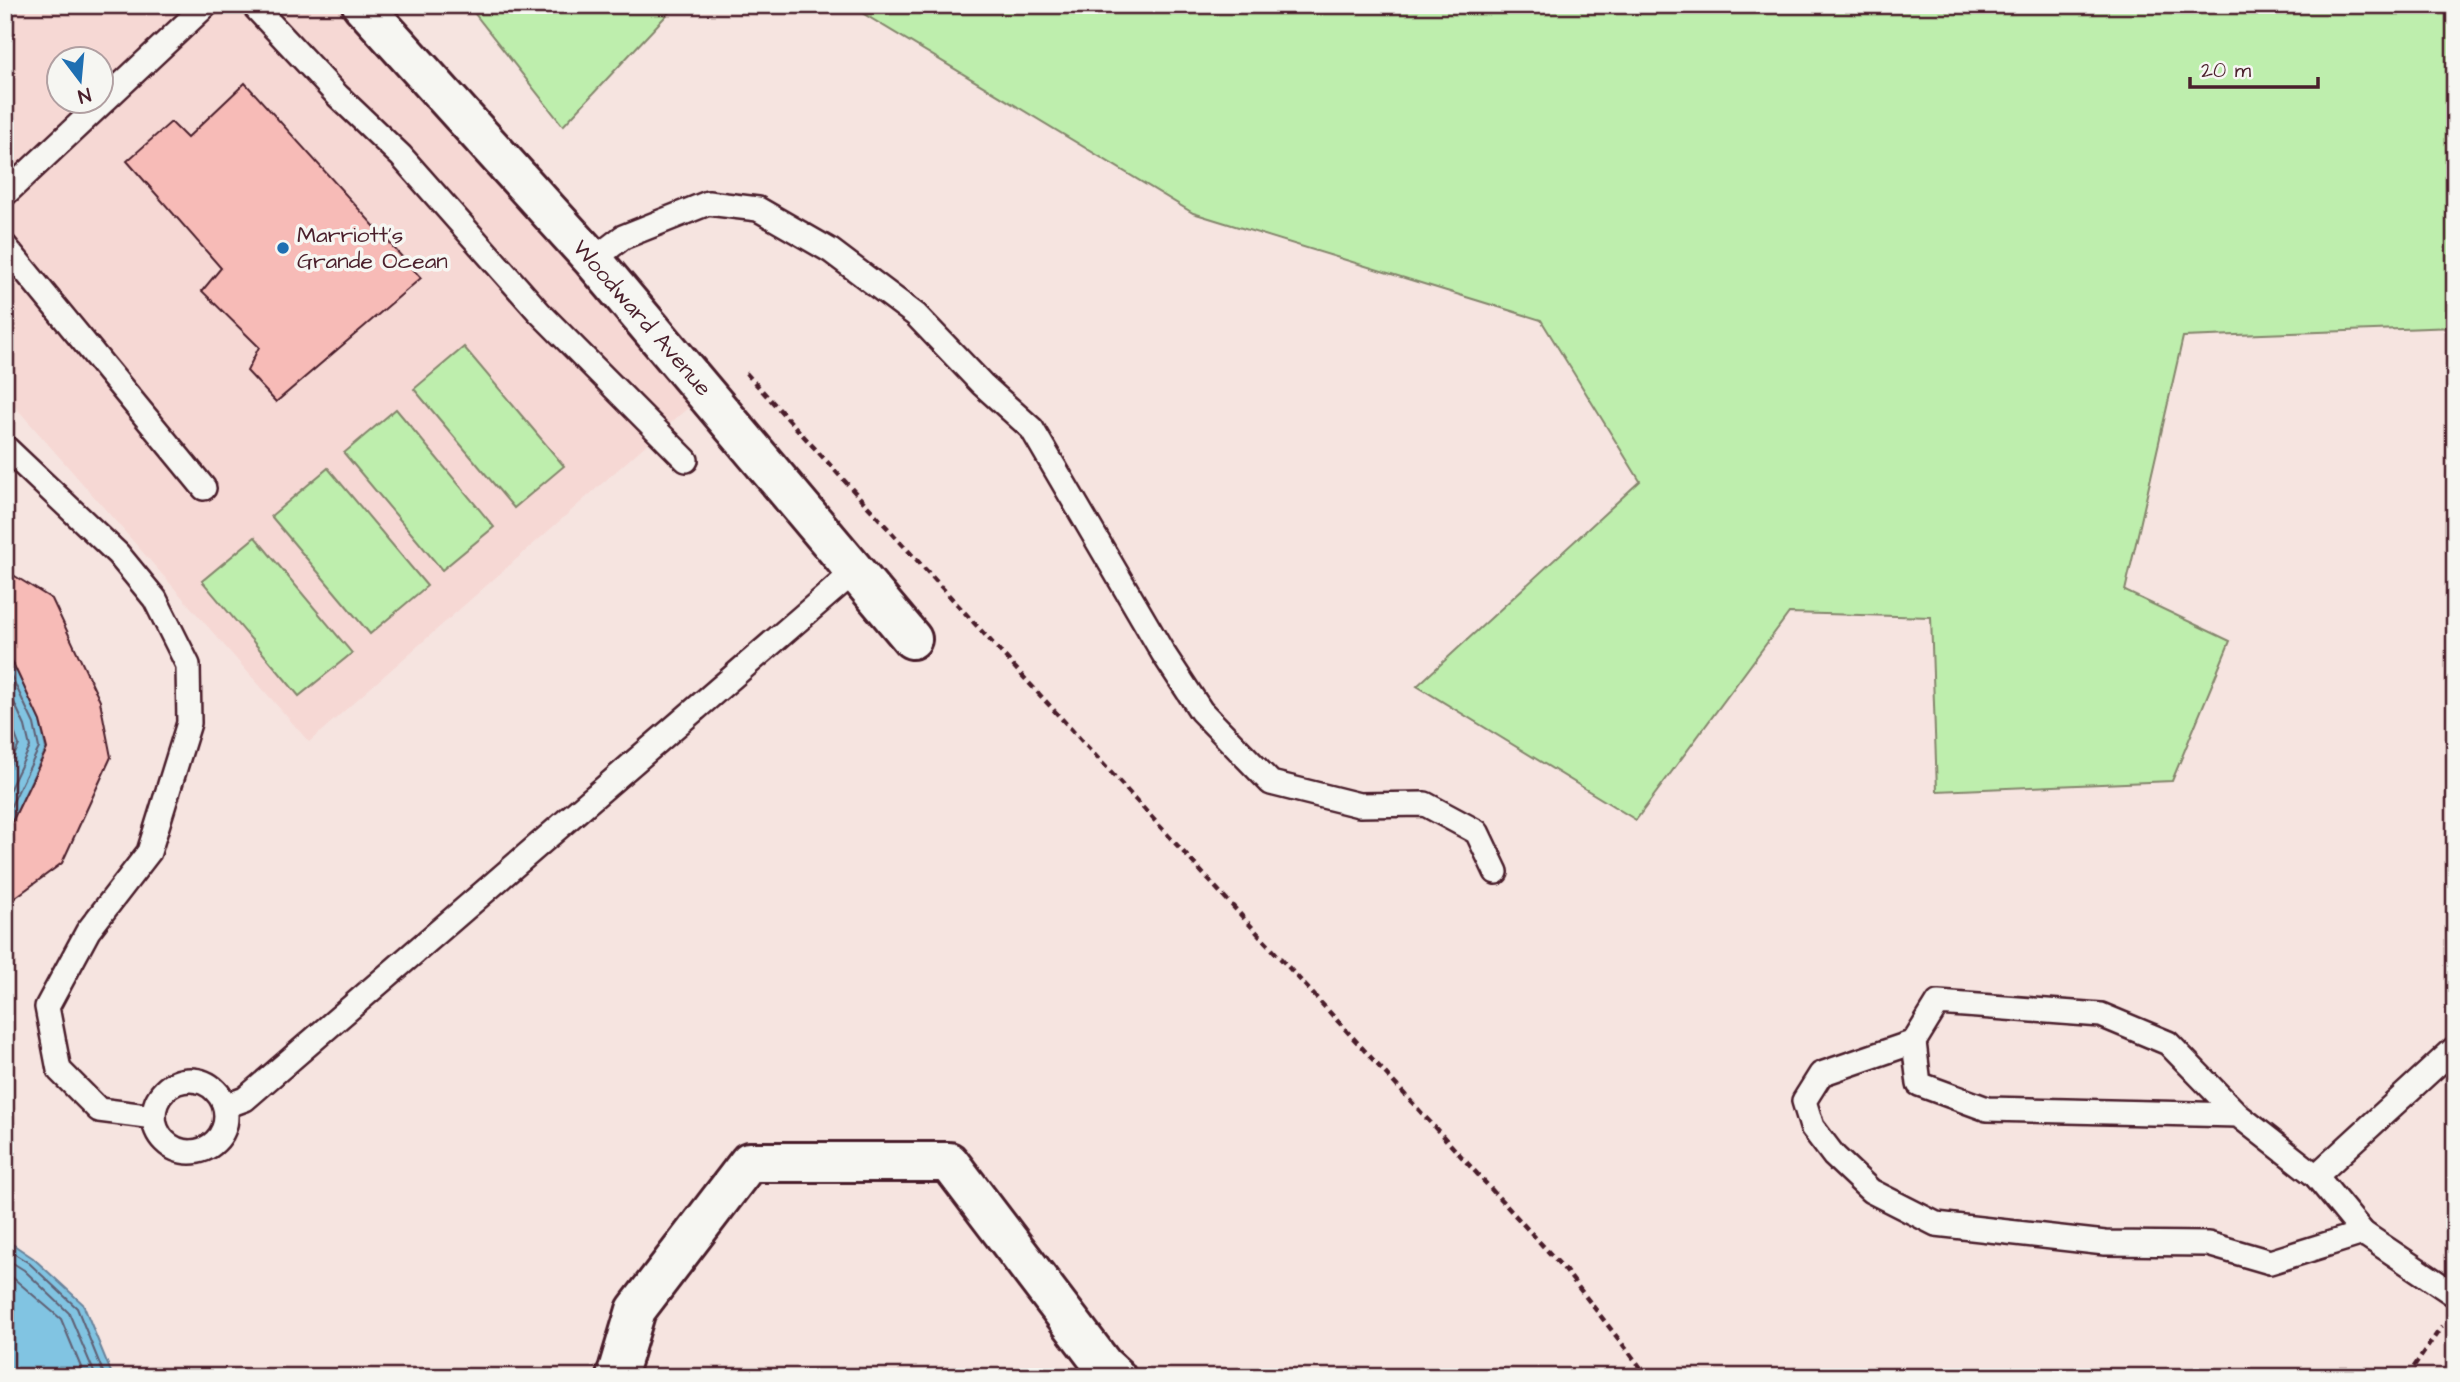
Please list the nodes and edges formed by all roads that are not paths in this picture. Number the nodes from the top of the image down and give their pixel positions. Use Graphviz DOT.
graph roads {
  1 [pos="206,5"];
  2 [pos="253,5"];
  3 [pos="362,5"];
  4 [pos="5,194"];
  5 [pos="5,246"];
  6 [pos="593,260"];
  7 [pos="5,447"];
  8 [pos="686,460"];
  9 [pos="204,488"];
  10 [pos="855,571"];
  11 [pos="912,639"];
  12 [pos="1496,872"];
  13 [pos="1914,1042"];
  14 [pos="2455,1048"];
  15 [pos="226,1106"];
  16 [pos="2238,1115"];
  17 [pos="155,1117"];
  18 [pos="2316,1177"];
  19 [pos="2363,1233"];
  20 [pos="2451,1306"];
  21 [pos="616,1377"];
  22 [pos="1116,1377"];
  1 -- 4 [label="lane"];
  2 -- 8 [label="lane"];
  3 -- 6 [label="street, Woodward Avenue"];
  5 -- 9 [label="lane"];
  6 -- 10 [label="street, Woodward Avenue"];
  6 -- 12 [label="lane"];
  7 -- 17 [label="lane"];
  10 -- 11 [label="street, Woodward Avenue"];
  10 -- 15 [label="lane"];
  13 -- 16 [label="lane"];
  13 -- 16 [label="lane"];
  13 -- 19 [label="lane"];
  14 -- 18 [label="lane"];
  15 -- 17 [label="lane"];
  15 -- 17 [label="lane"];
  16 -- 18 [label="lane"];
  18 -- 19 [label="lane"];
  19 -- 20 [label="lane"];
  21 -- 22 [label="street"];
}
